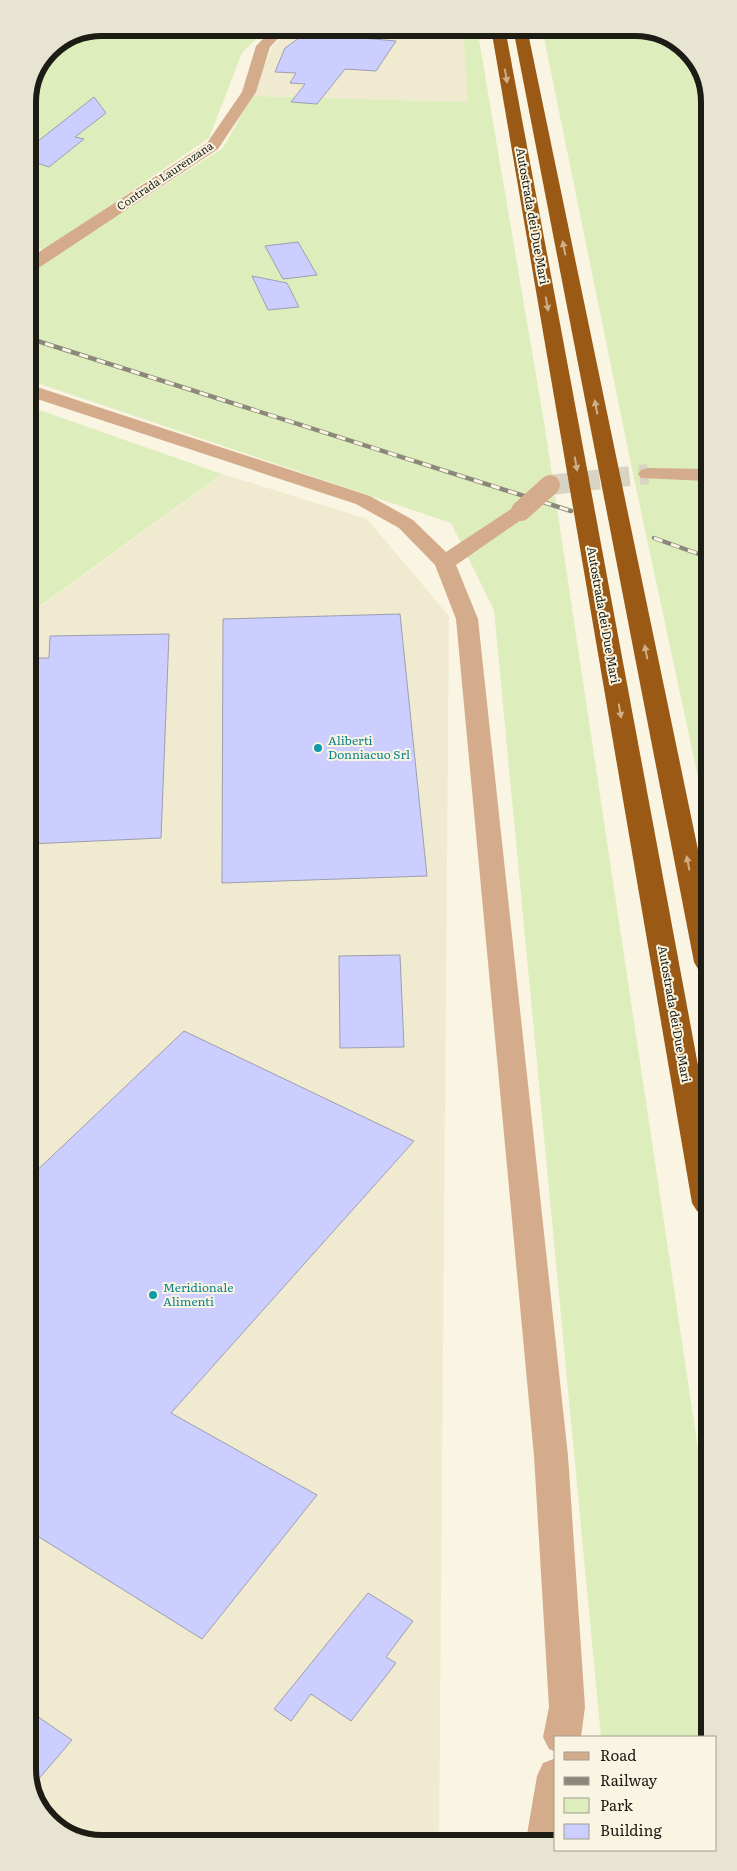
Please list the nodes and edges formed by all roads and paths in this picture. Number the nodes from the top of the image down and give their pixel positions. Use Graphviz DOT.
graph roads {
  1 [pos="273,36"];
  2 [pos="499,36"];
  3 [pos="522,36"];
  4 [pos="36,262"];
  5 [pos="36,393"];
  6 [pos="648,474"];
  7 [pos="701,475"];
  8 [pos="550,485"];
  9 [pos="445,563"];
  10 [pos="701,927"];
  11 [pos="701,1163"];
  12 [pos="562,1736"];
  13 [pos="554,1788"];
  14 [pos="546,1835"];
  1 -- 4 [label="street, Contrada Laurenzana"];
  2 -- 11 [label="highway, Autostrada dei Due Mari, one-way"];
  10 -- 3 [label="highway, Autostrada dei Due Mari, one-way"];
  5 -- 9 [label="street"];
  6 -- 7 [label="street"];
  8 -- 9 [label="street, bridge"];
  9 -- 12 [label="street"];
  13 -- 14 [label="street"];
}
